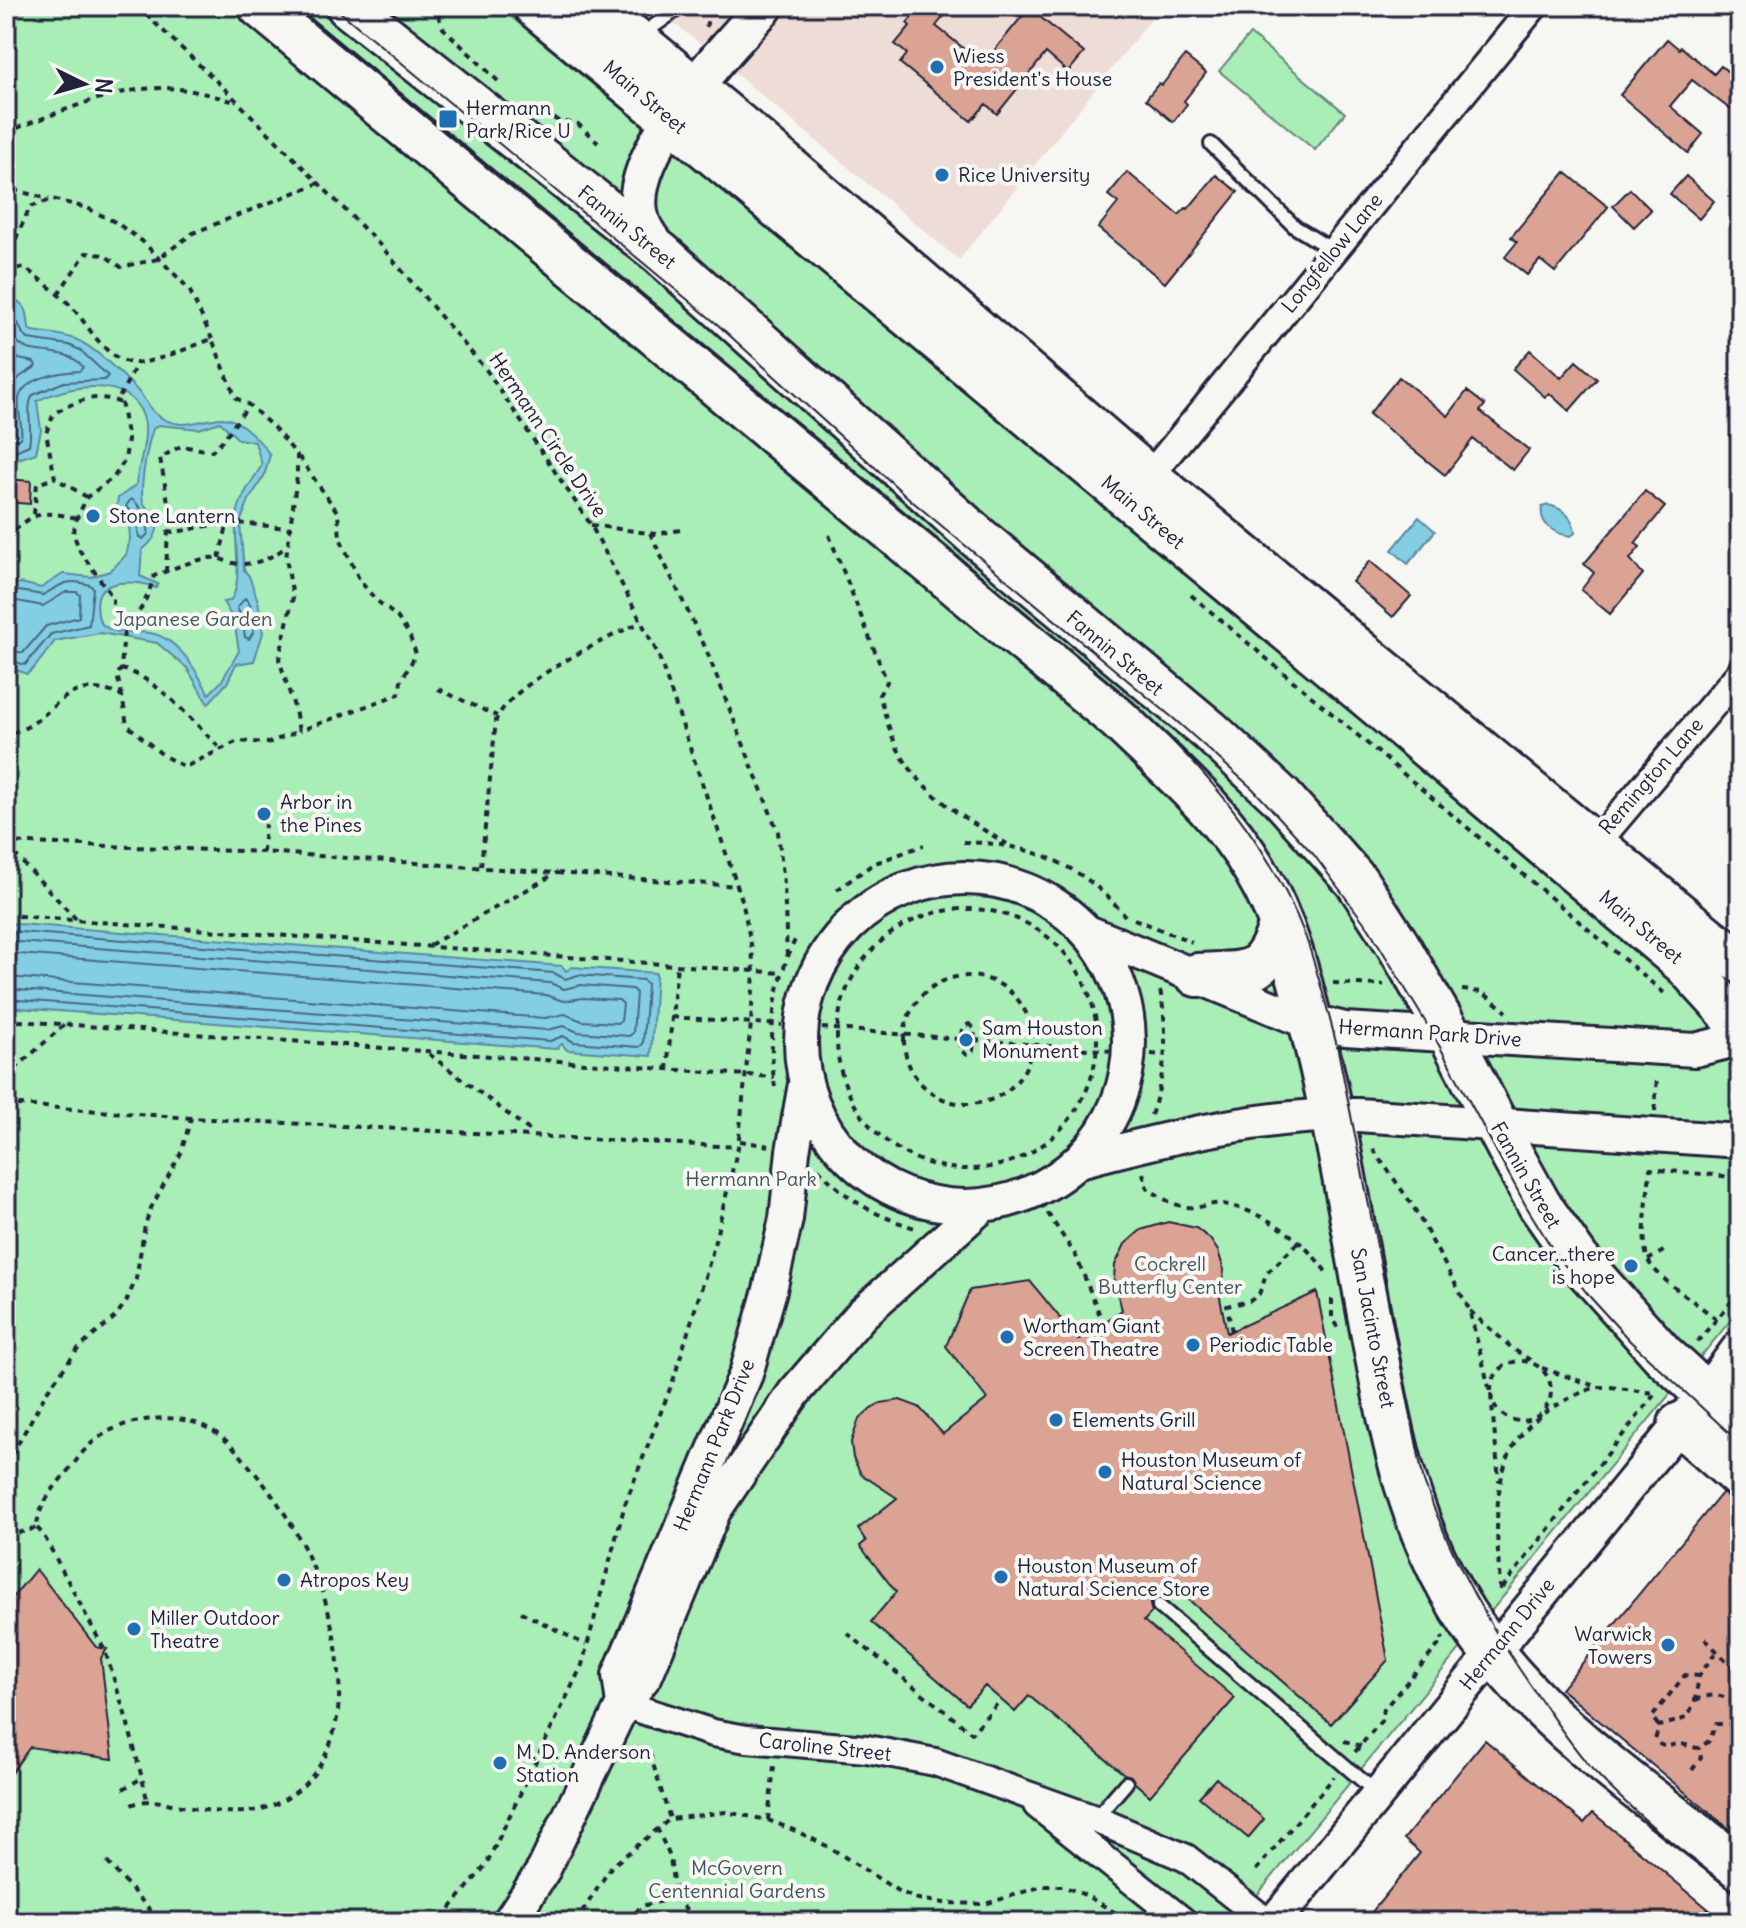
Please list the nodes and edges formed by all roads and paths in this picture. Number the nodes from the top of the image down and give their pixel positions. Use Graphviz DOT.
graph roads {
  1 [pos="137,6"];
  2 [pos="260,6"];
  3 [pos="348,6"];
  4 [pos="431,6"];
  5 [pos="535,6"];
  6 [pos="595,6"];
  7 [pos="682,6"];
  8 [pos="711,6"];
  9 [pos="765,6"];
  10 [pos="1534,6"];
  11 [pos="651,22"];
  12 [pos="705,31"];
  13 [pos="498,81"];
  14 [pos="238,103"];
  15 [pos="520,103"];
  16 [pos="682,103"];
  17 [pos="6,132"];
  18 [pos="598,143"];
  19 [pos="1211,144"];
  20 [pos="319,183"];
  21 [pos="52,199"];
  22 [pos="6,200"];
  23 [pos="1334,251"];
  24 [pos="660,253"];
  25 [pos="158,259"];
  26 [pos="6,261"];
  27 [pos="6,271"];
  28 [pos="58,294"];
  29 [pos="212,339"];
  30 [pos="137,363"];
  31 [pos="120,400"];
  32 [pos="249,405"];
  33 [pos="297,455"];
  34 [pos="55,478"];
  35 [pos="1139,489"];
  36 [pos="87,497"];
  37 [pos="34,514"];
  38 [pos="77,518"];
  39 [pos="230,522"];
  40 [pos="20,525"];
  41 [pos="591,525"];
  42 [pos="6,526"];
  43 [pos="289,528"];
  44 [pos="681,530"];
  45 [pos="168,531"];
  46 [pos="650,533"];
  47 [pos="829,535"];
  48 [pos="6,538"];
  49 [pos="287,546"];
  50 [pos="219,558"];
  51 [pos="166,572"];
  52 [pos="1180,586"];
  53 [pos="641,622"];
  54 [pos="124,631"];
  55 [pos="121,669"];
  56 [pos="1740,673"];
  57 [pos="438,689"];
  58 [pos="122,696"];
  59 [pos="497,716"];
  60 [pos="299,731"];
  61 [pos="6,734"];
  62 [pos="221,749"];
  63 [pos="265,824"];
  64 [pos="963,842"];
  65 [pos="1592,842"];
  66 [pos="6,843"];
  67 [pos="1007,844"];
  68 [pos="924,845"];
  69 [pos="263,852"];
  70 [pos="481,866"];
  71 [pos="560,872"];
  72 [pos="737,886"];
  73 [pos="837,890"];
  74 [pos="1123,914"];
  75 [pos="6,915"];
  76 [pos="77,921"];
  77 [pos="1281,924"];
  78 [pos="1133,926"];
  79 [pos="1088,932"];
  80 [pos="797,936"];
  81 [pos="428,946"];
  82 [pos="787,956"];
  83 [pos="1196,959"];
  84 [pos="1740,961"];
  85 [pos="677,965"];
  86 [pos="754,972"];
  87 [pos="782,973"];
  88 [pos="1156,978"];
  89 [pos="1332,983"];
  90 [pos="1395,986"];
  91 [pos="1664,993"];
  92 [pos="672,1017"];
  93 [pos="6,1020"];
  94 [pos="1311,1022"];
  95 [pos="751,1023"];
  96 [pos="64,1025"];
  97 [pos="773,1025"];
  98 [pos="782,1025"];
  99 [pos="822,1028"];
  100 [pos="837,1029"];
  101 [pos="1740,1029"];
  102 [pos="904,1034"];
  103 [pos="1451,1037"];
  104 [pos="961,1039"];
  105 [pos="1740,1039"];
  106 [pos="974,1040"];
  107 [pos="1031,1044"];
  108 [pos="1097,1049"];
  109 [pos="1113,1051"];
  110 [pos="427,1053"];
  111 [pos="1151,1054"];
  112 [pos="1165,1055"];
  113 [pos="1658,1066"];
  114 [pos="667,1070"];
  115 [pos="747,1075"];
  116 [pos="6,1077"];
  117 [pos="774,1077"];
  118 [pos="790,1088"];
  119 [pos="6,1104"];
  120 [pos="1333,1115"];
  121 [pos="1654,1117"];
  122 [pos="191,1118"];
  123 [pos="1147,1125"];
  124 [pos="1497,1126"];
  125 [pos="534,1134"];
  126 [pos="1740,1141"];
  127 [pos="739,1144"];
  128 [pos="1370,1145"];
  129 [pos="774,1146"];
  130 [pos="1079,1161"];
  131 [pos="815,1165"];
  132 [pos="1142,1169"];
  133 [pos="1740,1180"];
  134 [pos="1041,1203"];
  135 [pos="981,1207"];
  136 [pos="927,1232"];
  137 [pos="1299,1242"];
  138 [pos="1667,1249"];
  139 [pos="1648,1261"];
  140 [pos="1331,1280"];
  141 [pos="1333,1290"];
  142 [pos="1740,1292"];
  143 [pos="1469,1309"];
  144 [pos="1716,1319"];
  145 [pos="1103,1323"];
  146 [pos="1342,1333"];
  147 [pos="1234,1343"];
  148 [pos="1695,1344"];
  149 [pos="1740,1346"];
  150 [pos="1539,1366"];
  151 [pos="1599,1387"];
  152 [pos="1491,1395"];
  153 [pos="1693,1408"];
  154 [pos="1538,1416"];
  155 [pos="1740,1425"];
  156 [pos="8,1453"];
  157 [pos="6,1465"];
  158 [pos="1740,1477"];
  159 [pos="1499,1481"];
  160 [pos="37,1528"];
  161 [pos="18,1533"];
  162 [pos="1159,1606"];
  163 [pos="521,1612"];
  164 [pos="1436,1626"];
  165 [pos="847,1633"];
  166 [pos="1705,1639"];
  167 [pos="586,1645"];
  168 [pos="1493,1652"];
  169 [pos="1715,1653"];
  170 [pos="1740,1675"];
  171 [pos="1699,1676"];
  172 [pos="1695,1700"];
  173 [pos="623,1704"];
  174 [pos="997,1704"];
  175 [pos="1740,1705"];
  176 [pos="1659,1726"];
  177 [pos="1740,1730"];
  178 [pos="776,1742"];
  179 [pos="1699,1748"];
  180 [pos="650,1754"];
  181 [pos="1345,1765"];
  182 [pos="1692,1770"];
  183 [pos="142,1778"];
  184 [pos="1126,1783"];
  185 [pos="123,1789"];
  186 [pos="1379,1795"];
  187 [pos="147,1799"];
  188 [pos="129,1806"];
  189 [pos="670,1819"];
  190 [pos="768,1820"];
  191 [pos="657,1828"];
  192 [pos="1086,1829"];
  193 [pos="107,1862"];
  194 [pos="1740,1868"];
  195 [pos="1256,1870"];
  196 [pos="675,1898"];
  197 [pos="165,1922"];
  198 [pos="439,1922"];
  199 [pos="509,1922"];
  200 [pos="576,1922"];
  201 [pos="628,1922"];
  202 [pos="697,1922"];
  203 [pos="1124,1922"];
  204 [pos="1184,1922"];
  205 [pos="1267,1922"];
  206 [pos="1274,1922"];
  1 -- 14 [label="path, Hermann Circle Drive"];
  2 -- 77 [label="main road, San Jacinto Street"];
  3 -- 24 [label="main road, Fannin Street"];
  4 -- 13 [label="path"];
  5 -- 16 [label="main road, Main Street"];
  6 -- 11 [label="main road, Main Street"];
  7 -- 11 [label="lane"];
  8 -- 12 [label="path"];
  9 -- 16 [label="main road"];
  10 -- 23 [label="street, Longfellow Lane"];
  11 -- 16 [label="main road, Main Street"];
  14 -- 17 [label="path"];
  14 -- 20 [label="path, Hermann Circle Drive"];
  15 -- 18 [label="path"];
  16 -- 24 [label="main road"];
  16 -- 35 [label="main road, Main Street"];
  19 -- 23 [label="lane"];
  20 -- 25 [label="path"];
  20 -- 41 [label="path, Hermann Circle Drive"];
  21 -- 22 [label="path"];
  21 -- 25 [label="path"];
  21 -- 26 [label="path"];
  23 -- 35 [label="street, Longfellow Lane"];
  24 -- 103 [label="main road, Fannin Street"];
  25 -- 28 [label="path"];
  25 -- 29 [label="path"];
  27 -- 28 [label="path"];
  28 -- 30 [label="path"];
  29 -- 30 [label="path"];
  29 -- 32 [label="path"];
  30 -- 31 [label="path"];
  31 -- 34 [label="path"];
  31 -- 36 [label="path"];
  32 -- 33 [label="path"];
  32 -- 45 [label="path"];
  33 -- 43 [label="path"];
  33 -- 60 [label="path"];
  34 -- 36 [label="path"];
  34 -- 37 [label="path"];
  35 -- 65 [label="main road, Main Street"];
  35 -- 101 [label="main road, Main Street"];
  36 -- 38 [label="path"];
  37 -- 38 [label="path"];
  37 -- 40 [label="path"];
  38 -- 54 [label="path"];
  39 -- 43 [label="path"];
  39 -- 45 [label="path"];
  39 -- 50 [label="path"];
  40 -- 42 [label="path"];
  40 -- 48 [label="path"];
  41 -- 46 [label="path"];
  41 -- 53 [label="path, Hermann Circle Drive"];
  43 -- 49 [label="path"];
  44 -- 46 [label="path"];
  45 -- 51 [label="path"];
  46 -- 82 [label="path"];
  47 -- 67 [label="path"];
  49 -- 50 [label="path"];
  49 -- 60 [label="path"];
  50 -- 51 [label="path"];
  51 -- 54 [label="path"];
  52 -- 91 [label="path"];
  53 -- 59 [label="path"];
  53 -- 72 [label="path, Hermann Circle Drive"];
  54 -- 55 [label="path"];
  55 -- 58 [label="path"];
  55 -- 62 [label="path"];
  56 -- 65 [label="street, Remington Lane"];
  57 -- 59 [label="path"];
  58 -- 61 [label="path"];
  58 -- 62 [label="path"];
  59 -- 70 [label="path"];
  60 -- 62 [label="path"];
  63 -- 69 [label="path"];
  64 -- 67 [label="path"];
  65 -- 84 [label="main road, Main Street"];
  66 -- 69 [label="path"];
  66 -- 76 [label="path"];
  67 -- 74 [label="path"];
  68 -- 73 [label="path"];
  69 -- 70 [label="path"];
  70 -- 71 [label="path"];
  71 -- 72 [label="path"];
  71 -- 81 [label="path"];
  72 -- 86 [label="path, Hermann Circle Drive"];
  74 -- 78 [label="path"];
  74 -- 83 [label="path"];
  75 -- 76 [label="path"];
  76 -- 81 [label="path"];
  77 -- 83 [label="main road"];
  77 -- 94 [label="main road, San Jacinto Street"];
  79 -- 83 [label="street, Hermann Park Drive"];
  79 -- 118 [label="street"];
  79 -- 130 [label="street"];
  80 -- 82 [label="path"];
  81 -- 85 [label="path"];
  82 -- 87 [label="path"];
  83 -- 94 [label="street, Hermann Park Drive"];
  85 -- 86 [label="path"];
  85 -- 92 [label="path"];
  86 -- 87 [label="path"];
  86 -- 95 [label="path, Hermann Circle Drive"];
  87 -- 97 [label="path"];
  88 -- 112 [label="path"];
  89 -- 90 [label="path"];
  92 -- 95 [label="path"];
  92 -- 114 [label="path"];
  93 -- 96 [label="path"];
  94 -- 103 [label="street, Hermann Park Drive"];
  94 -- 120 [label="main road, San Jacinto Street"];
  95 -- 97 [label="path"];
  95 -- 115 [label="path, Hermann Circle Drive"];
  96 -- 110 [label="path"];
  96 -- 116 [label="path"];
  97 -- 98 [label="path"];
  97 -- 117 [label="path"];
  99 -- 100 [label="path"];
  100 -- 102 [label="path"];
  100 -- 108 [label="path"];
  100 -- 108 [label="path"];
  102 -- 104 [label="path"];
  102 -- 107 [label="path"];
  102 -- 107 [label="path"];
  103 -- 105 [label="street, Hermann Park Drive"];
  103 -- 124 [label="main road, Fannin Street"];
  104 -- 106 [label="path"];
  104 -- 106 [label="path"];
  106 -- 107 [label="path"];
  107 -- 108 [label="path"];
  108 -- 109 [label="path"];
  110 -- 114 [label="path"];
  110 -- 125 [label="path"];
  111 -- 112 [label="path"];
  112 -- 123 [label="path"];
  113 -- 121 [label="path"];
  114 -- 115 [label="path"];
  115 -- 117 [label="path"];
  115 -- 127 [label="path, Hermann Circle Drive"];
  117 -- 118 [label="path"];
  118 -- 135 [label="street"];
  118 -- 173 [label="street, Hermann Park Drive"];
  119 -- 122 [label="path"];
  120 -- 124 [label="street"];
  120 -- 130 [label="street"];
  120 -- 168 [label="main road, San Jacinto Street"];
  122 -- 125 [label="path"];
  122 -- 156 [label="path"];
  124 -- 126 [label="street"];
  124 -- 153 [label="main road, Fannin Street"];
  125 -- 127 [label="path"];
  127 -- 129 [label="path"];
  127 -- 167 [label="path, Hermann Circle Drive"];
  128 -- 143 [label="path"];
  130 -- 135 [label="street"];
  131 -- 136 [label="path"];
  132 -- 137 [label="path"];
  133 -- 139 [label="path"];
  134 -- 145 [label="path"];
  135 -- 173 [label="street, Hermann Park Drive"];
  137 -- 140 [label="path"];
  137 -- 147 [label="path"];
  138 -- 139 [label="path"];
  139 -- 144 [label="path"];
  141 -- 146 [label="path"];
  142 -- 144 [label="path"];
  143 -- 150 [label="path"];
  143 -- 152 [label="path"];
  144 -- 148 [label="path"];
  149 -- 153 [label="street, Hermann Drive"];
  150 -- 151 [label="path"];
  150 -- 152 [label="path"];
  150 -- 154 [label="path"];
  151 -- 154 [label="path"];
  151 -- 159 [label="path"];
  152 -- 154 [label="path"];
  152 -- 159 [label="path"];
  153 -- 155 [label="main road, Fannin Street"];
  153 -- 158 [label="main road"];
  153 -- 168 [label="street, Hermann Drive"];
  154 -- 159 [label="path"];
  156 -- 157 [label="path"];
  160 -- 161 [label="path"];
  160 -- 183 [label="path"];
  160 -- 187 [label="path"];
  162 -- 181 [label="lane"];
  163 -- 167 [label="path"];
  164 -- 181 [label="path"];
  165 -- 174 [label="path"];
  166 -- 169 [label="path"];
  167 -- 198 [label="path, Hermann Circle Drive"];
  168 -- 186 [label="street, Hermann Drive"];
  168 -- 194 [label="main road, San Jacinto Street"];
  169 -- 170 [label="path"];
  169 -- 171 [label="path"];
  171 -- 172 [label="path"];
  171 -- 176 [label="path"];
  172 -- 175 [label="path"];
  172 -- 176 [label="path"];
  173 -- 178 [label="street, Caroline Street"];
  173 -- 199 [label="street, Hermann Park Drive"];
  176 -- 179 [label="path"];
  177 -- 179 [label="path"];
  178 -- 190 [label="path"];
  178 -- 192 [label="street, Caroline Street"];
  179 -- 182 [label="path"];
  180 -- 189 [label="path"];
  181 -- 186 [label="lane"];
  181 -- 195 [label="path"];
  183 -- 185 [label="path"];
  183 -- 187 [label="path"];
  184 -- 192 [label="lane"];
  186 -- 206 [label="street, Hermann Drive"];
  187 -- 188 [label="path"];
  189 -- 190 [label="path"];
  189 -- 191 [label="path"];
  190 -- 203 [label="path"];
  191 -- 196 [label="path"];
  191 -- 200 [label="path"];
  192 -- 204 [label="street, Caroline Street"];
  192 -- 205 [label="street, Caroline Street"];
  193 -- 197 [label="path"];
  196 -- 201 [label="path"];
  196 -- 202 [label="path"];
}
